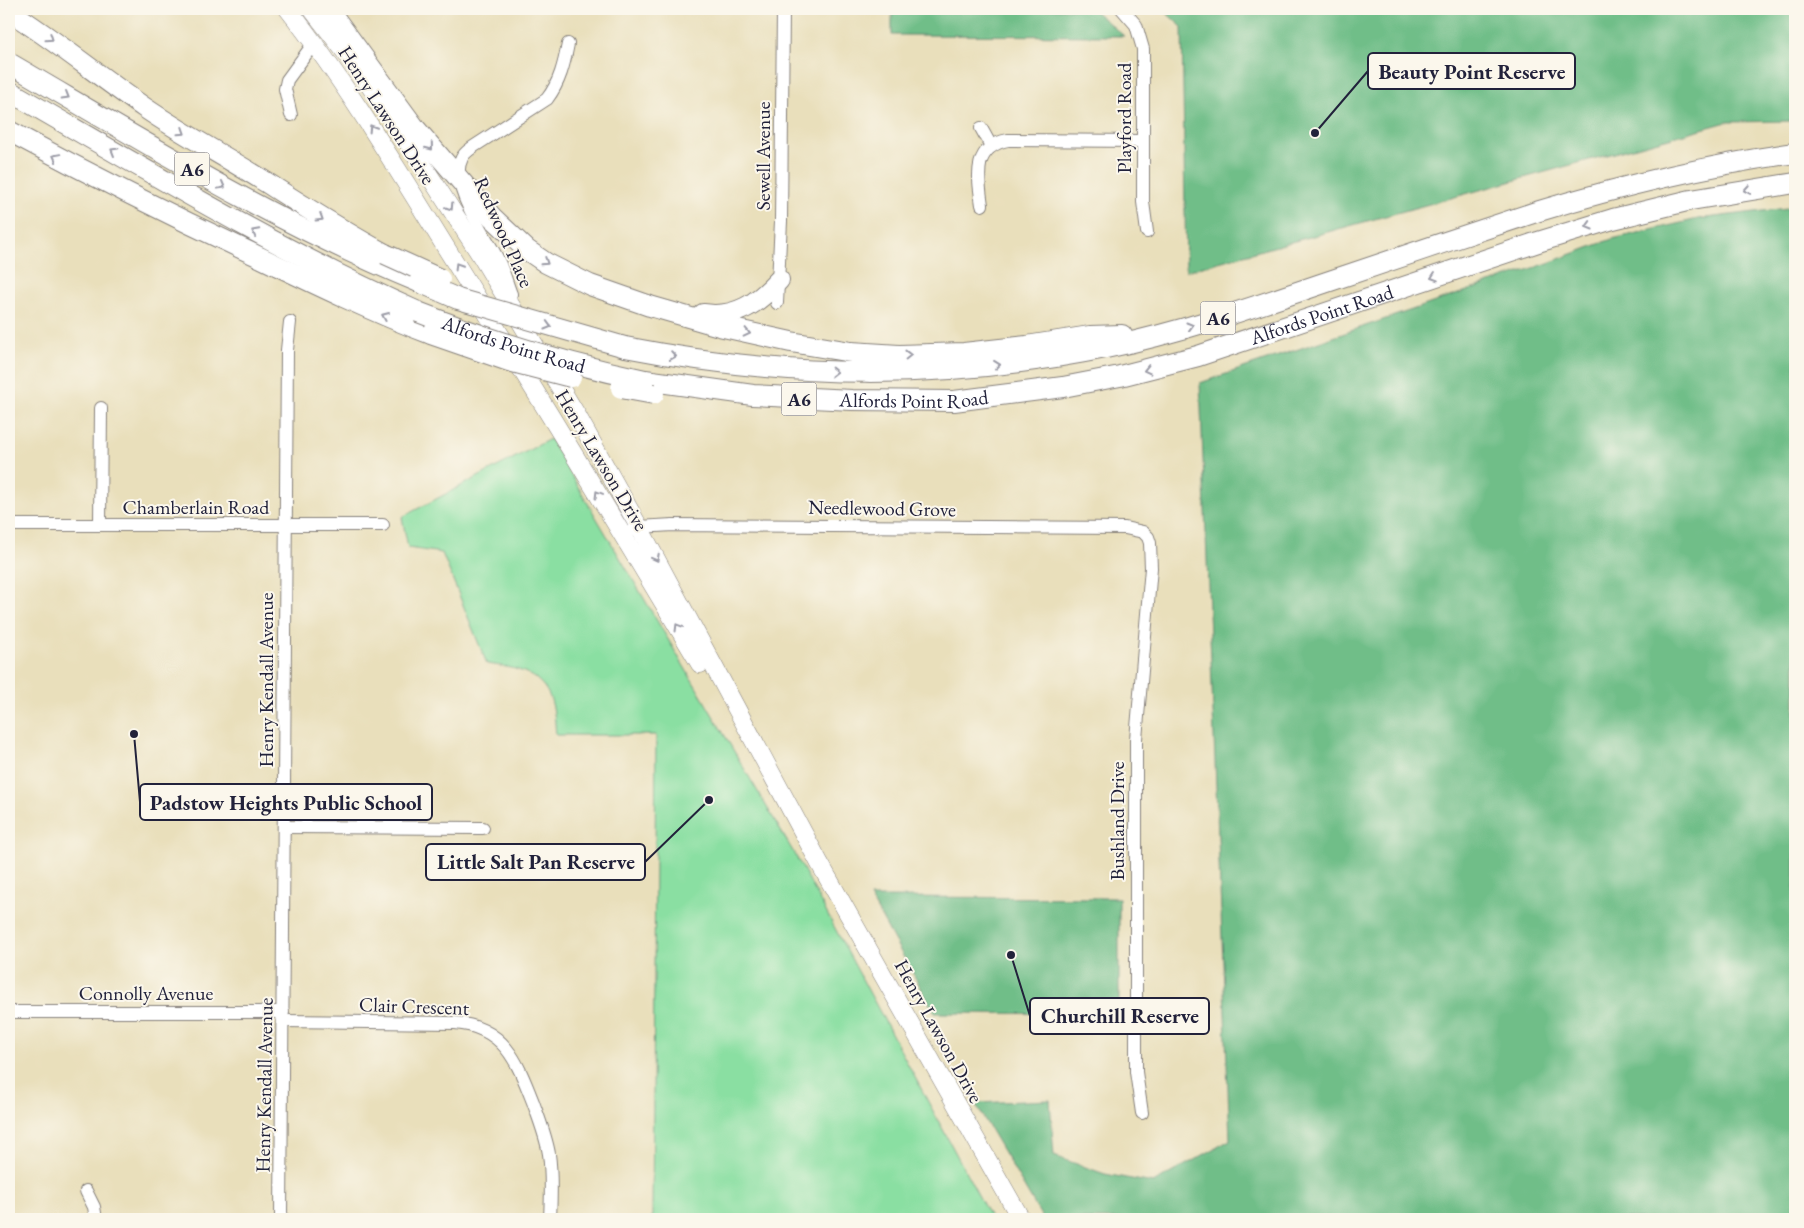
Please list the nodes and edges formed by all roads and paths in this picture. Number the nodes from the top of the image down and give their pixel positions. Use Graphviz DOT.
graph roads {
  1 [pos="288,9"];
  2 [pos="312,9"];
  3 [pos="328,9"];
  4 [pos="783,9"];
  5 [pos="1122,9"];
  6 [pos="9,12"];
  7 [pos="314,43"];
  8 [pos="568,44"];
  9 [pos="9,63"];
  10 [pos="9,91"];
  11 [pos="291,115"];
  12 [pos="981,128"];
  13 [pos="9,131"];
  14 [pos="1143,141"];
  15 [pos="991,146"];
  16 [pos="1795,153"];
  17 [pos="459,180"];
  18 [pos="1795,183"];
  19 [pos="982,205"];
  20 [pos="1146,232"];
  21 [pos="383,260"];
  22 [pos="779,280"];
  23 [pos="777,303"];
  24 [pos="650,306"];
  25 [pos="290,322"];
  26 [pos="527,333"];
  27 [pos="1161,335"];
  28 [pos="649,387"];
  29 [pos="101,408"];
  30 [pos="9,525"];
  31 [pos="100,525"];
  32 [pos="286,525"];
  33 [pos="383,525"];
  34 [pos="639,527"];
  35 [pos="1143,532"];
  36 [pos="623,536"];
  37 [pos="284,827"];
  38 [pos="483,828"];
  39 [pos="820,864"];
  40 [pos="9,1012"];
  41 [pos="283,1017"];
  42 [pos="1142,1112"];
  43 [pos="86,1191"];
  44 [pos="96,1219"];
  45 [pos="281,1219"];
  46 [pos="550,1219"];
  47 [pos="1021,1219"];
  1 -- 7 [label="main road, Henry Lawson Drive"];
  2 -- 26 [label="main road, Henry Lawson Drive, one-way"];
  3 -- 17 [label="highway, A6, one-way"];
  4 -- 22 [label="street, Sewell Avenue"];
  5 -- 14 [label="street, Playford Road"];
  6 -- 21 [label="highway, one-way"];
  7 -- 11 [label="street"];
  36 -- 7 [label="main road, Henry Lawson Drive, one-way"];
  8 -- 17 [label="street, Redwood Place"];
  9 -- 21 [label="highway, Alfords Point Road / A6, one-way"];
  28 -- 10 [label="highway, Alfords Point Road / A6, one-way, bridge"];
  12 -- 15 [label="street"];
  28 -- 13 [label="highway, one-way, bridge"];
  14 -- 15 [label="street"];
  14 -- 20 [label="street, Playford Road"];
  15 -- 19 [label="street"];
  27 -- 16 [label="highway, Alfords Point Road / A6, one-way"];
  17 -- 24 [label="highway, A6, one-way"];
  17 -- 26 [label="street, Redwood Place"];
  18 -- 28 [label="highway, Alfords Point Road / A6, one-way"];
  21 -- 27 [label="highway, Alfords Point Road / A6, one-way, bridge"];
  22 -- 23 [label="street, Sewell Avenue"];
  22 -- 24 [label="highway"];
  24 -- 27 [label="highway, A6, one-way"];
  25 -- 32 [label="street, Henry Kendall Avenue"];
  26 -- 34 [label="main road, Henry Lawson Drive"];
  29 -- 31 [label="street"];
  30 -- 31 [label="street, Chamberlain Road"];
  31 -- 32 [label="street, Chamberlain Road"];
  32 -- 33 [label="street, Chamberlain Road"];
  32 -- 37 [label="street, Henry Kendall Avenue"];
  34 -- 35 [label="street, Needlewood Grove"];
  34 -- 36 [label="street, Needlewood Grove"];
  34 -- 39 [label="main road, Henry Lawson Drive, one-way"];
  35 -- 42 [label="street, Bushland Drive"];
  39 -- 36 [label="main road, Henry Lawson Drive, one-way"];
  37 -- 38 [label="street"];
  37 -- 41 [label="street, Henry Kendall Avenue"];
  39 -- 47 [label="main road, Henry Lawson Drive"];
  40 -- 41 [label="street, Connolly Avenue"];
  41 -- 45 [label="street, Henry Kendall Avenue"];
  41 -- 46 [label="street, Clair Crescent"];
  43 -- 44 [label="street"];
}
